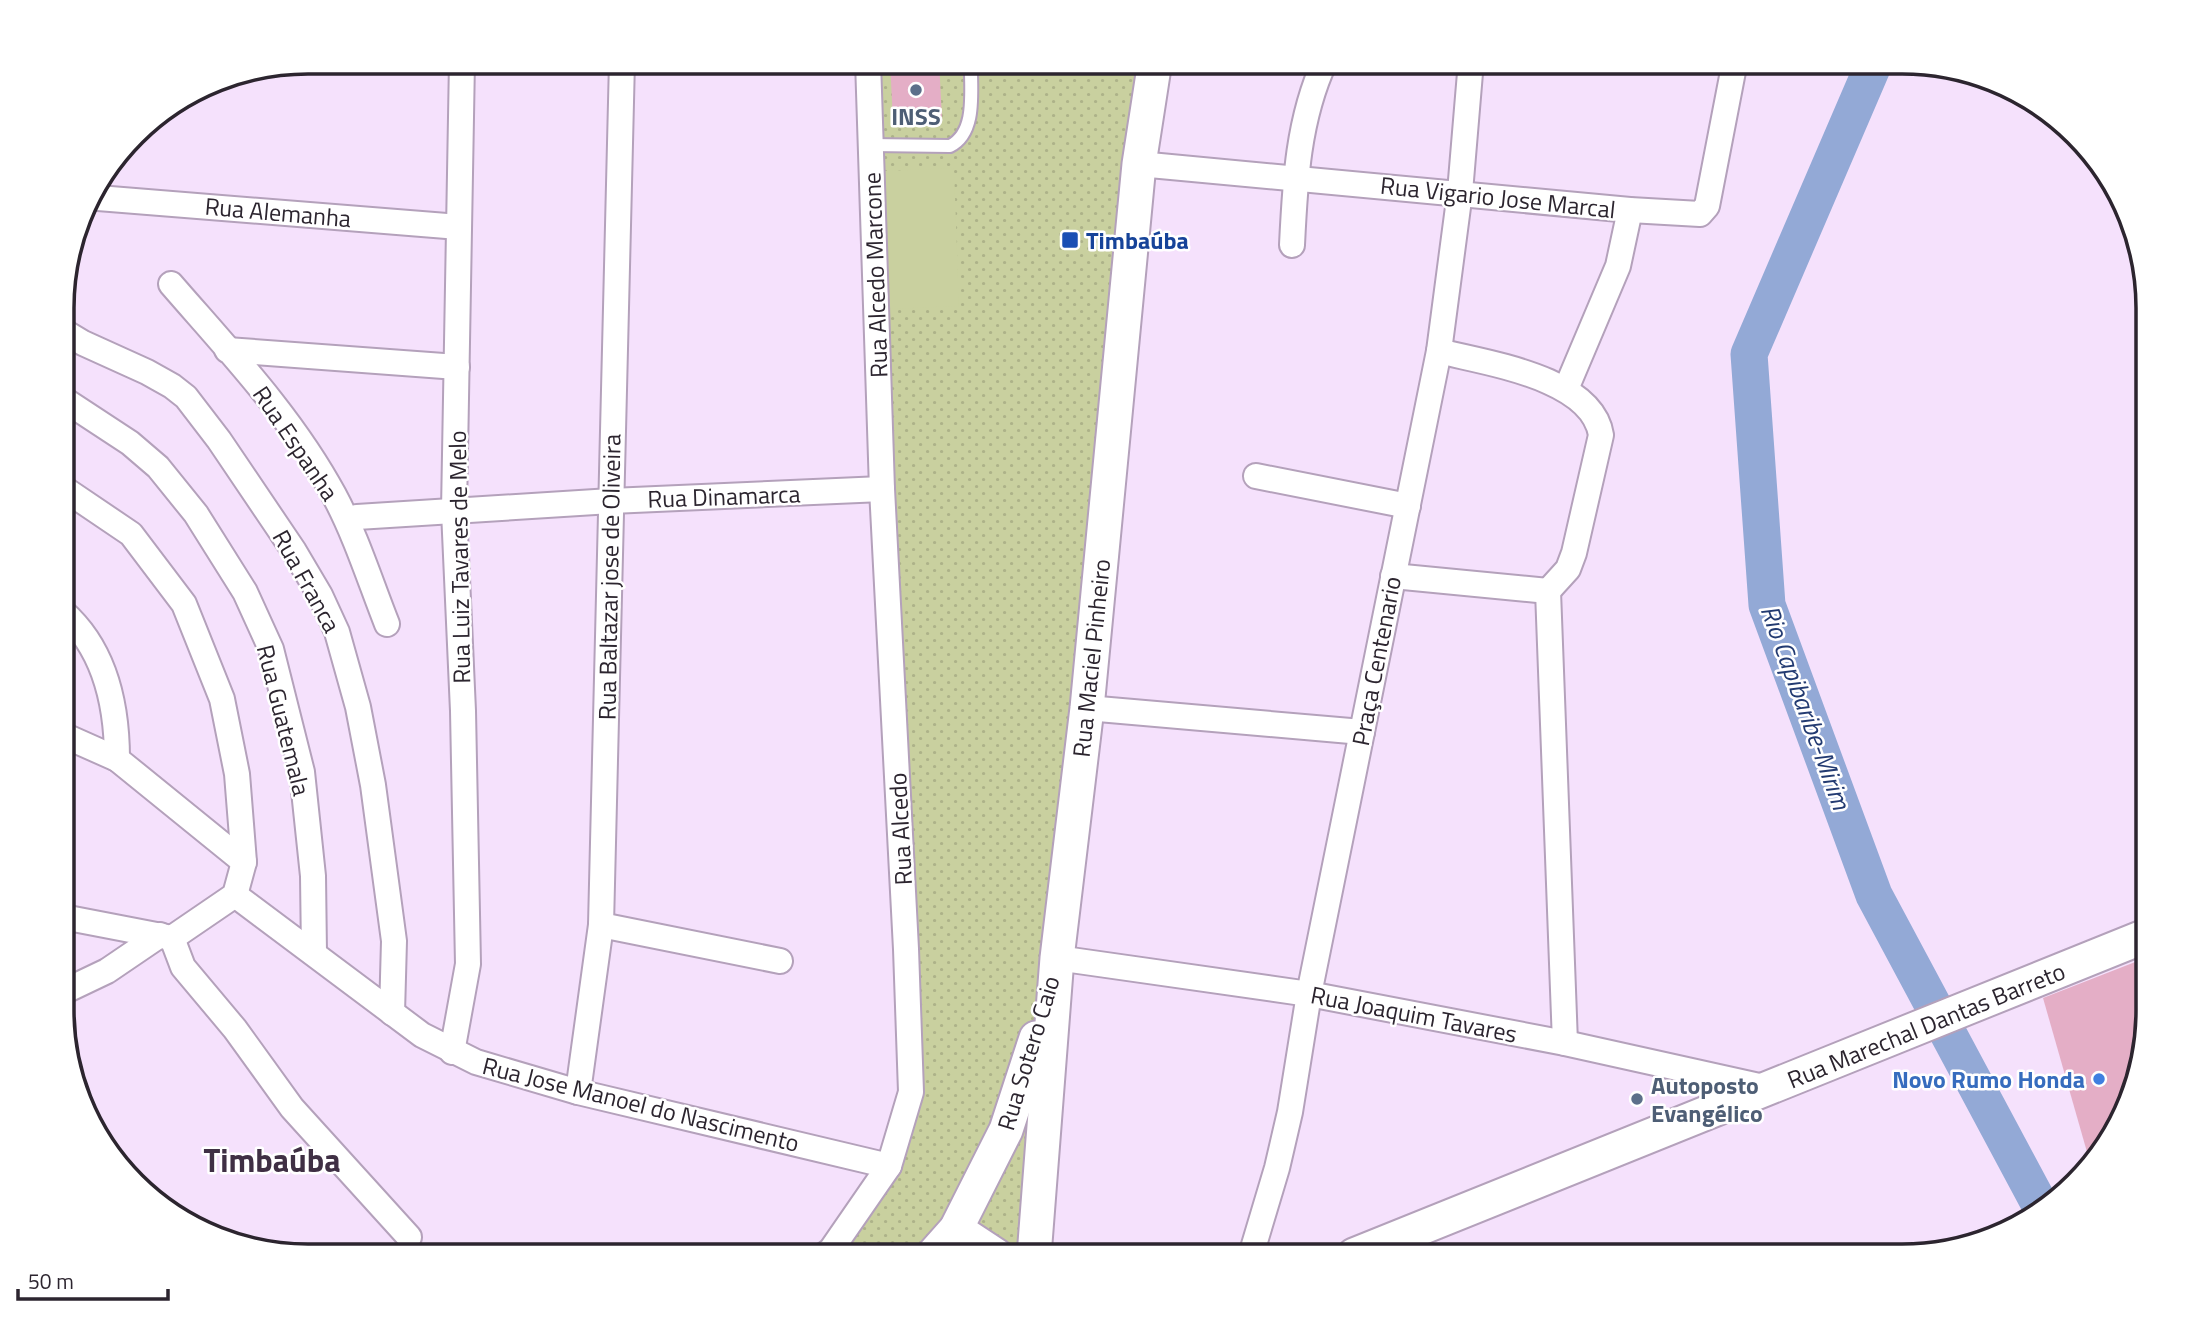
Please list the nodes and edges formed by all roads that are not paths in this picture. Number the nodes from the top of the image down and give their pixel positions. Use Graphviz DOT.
graph roads {
  1 [pos="462,74"];
  2 [pos="622,74"];
  3 [pos="868,74"];
  4 [pos="971,74"];
  5 [pos="1153,74"];
  6 [pos="1320,74"];
  7 [pos="1470,74"];
  8 [pos="1732,74"];
  9 [pos="871,145"];
  10 [pos="1139,164"];
  11 [pos="1295,178"];
  12 [pos="1460,192"];
  13 [pos="101,198"];
  14 [pos="1630,210"];
  15 [pos="459,227"];
  16 [pos="1292,245"];
  17 [pos="172,284"];
  18 [pos="74,338"];
  19 [pos="227,350"];
  20 [pos="1439,351"];
  21 [pos="457,367"];
  22 [pos="1566,389"];
  23 [pos="74,406"];
  24 [pos="1256,476"];
  25 [pos="882,489"];
  26 [pos="74,495"];
  27 [pos="611,501"];
  28 [pos="1408,506"];
  29 [pos="454,511"];
  30 [pos="357,517"];
  31 [pos="1393,576"];
  32 [pos="1548,591"];
  33 [pos="74,621"];
  34 [pos="387,624"];
  35 [pos="1087,708"];
  36 [pos="1362,732"];
  37 [pos="74,740"];
  38 [pos="117,760"];
  39 [pos="244,862"];
  40 [pos="235,895"];
  41 [pos="74,919"];
  42 [pos="601,925"];
  43 [pos="166,936"];
  44 [pos="2136,940"];
  45 [pos="314,953"];
  46 [pos="1057,958"];
  47 [pos="780,961"];
  48 [pos="74,987"];
  49 [pos="1309,994"];
  50 [pos="392,1013"];
  51 [pos="1565,1043"];
  52 [pos="452,1052"];
  53 [pos="1768,1088"];
  54 [pos="579,1092"];
  55 [pos="889,1166"];
  56 [pos="956,1229"];
  57 [pos="409,1237"];
  58 [pos="1254,1243"];
  59 [pos="1383,1243"];
  60 [pos="835,1244"];
  61 [pos="943,1244"];
  62 [pos="979,1244"];
  63 [pos="1035,1244"];
  1 -- 15 [label="street, Rua Luiz Tavares de Melo"];
  2 -- 27 [label="street, Rua Baltazar jose de Oliveira"];
  3 -- 9 [label="street, Rua Alcedo Marcone"];
  4 -- 9 [label="lane"];
  5 -- 10 [label="street, Rua Maciel Pinheiro"];
  6 -- 11 [label="street"];
  7 -- 12 [label="street, Praça Centenario"];
  8 -- 14 [label="street, Rua Vigario Jose Marcal"];
  9 -- 25 [label="street, Rua Alcedo Marcone"];
  10 -- 11 [label="street, Rua Vigario Jose Marcal"];
  10 -- 35 [label="street, Rua Maciel Pinheiro"];
  11 -- 12 [label="street, Rua Vigario Jose Marcal"];
  11 -- 16 [label="street"];
  12 -- 14 [label="street, Rua Vigario Jose Marcal"];
  12 -- 20 [label="street, Praça Centenario"];
  13 -- 15 [label="street, Rua Alemanha"];
  14 -- 22 [label="street"];
  15 -- 21 [label="street, Rua Luiz Tavares de Melo"];
  17 -- 19 [label="street, Rua Espanha"];
  18 -- 50 [label="street, Rua Franca"];
  19 -- 21 [label="street"];
  19 -- 34 [label="street, Rua Espanha"];
  20 -- 22 [label="street"];
  20 -- 28 [label="street, Praça Centenario"];
  21 -- 29 [label="street, Rua Luiz Tavares de Melo"];
  22 -- 32 [label="street"];
  23 -- 45 [label="street, Rua Guatemala"];
  24 -- 28 [label="street"];
  25 -- 27 [label="street, Rua Dinamarca"];
  25 -- 55 [label="street, Rua Alcedo"];
  26 -- 39 [label="street"];
  27 -- 29 [label="street, Rua Dinamarca"];
  27 -- 42 [label="street, Rua Baltazar jose de Oliveira"];
  28 -- 31 [label="street, Praça Centenario"];
  29 -- 30 [label="street, Rua Dinamarca"];
  29 -- 52 [label="street, Rua Luiz Tavares de Melo"];
  31 -- 32 [label="street"];
  31 -- 36 [label="street, Praça Centenario"];
  32 -- 51 [label="street"];
  33 -- 38 [label="street"];
  35 -- 36 [label="street"];
  35 -- 46 [label="street, Rua Maciel Pinheiro"];
  36 -- 49 [label="street, Praça Centenario"];
  37 -- 38 [label="street"];
  38 -- 39 [label="street"];
  39 -- 40 [label="street"];
  40 -- 43 [label="street"];
  40 -- 45 [label="street, Rua Jose Manoel do Nascimento"];
  41 -- 43 [label="street"];
  42 -- 47 [label="street"];
  42 -- 54 [label="street, Rua Baltazar jose de Oliveira"];
  43 -- 48 [label="street"];
  43 -- 57 [label="street"];
  44 -- 53 [label="street, Rua Marechal Dantas Barreto"];
  45 -- 50 [label="street, Rua Jose Manoel do Nascimento"];
  46 -- 49 [label="street, Rua Joaquim Tavares"];
  46 -- 56 [label="street, Rua Sotero Caio"];
  46 -- 63 [label="street, Rua Maciel Pinheiro"];
  49 -- 51 [label="street, Rua Joaquim Tavares"];
  49 -- 58 [label="street, Praça Centenario"];
  50 -- 52 [label="street, Rua Jose Manoel do Nascimento"];
  51 -- 53 [label="street, Rua Joaquim Tavares"];
  52 -- 54 [label="street, Rua Jose Manoel do Nascimento"];
  53 -- 59 [label="street, Rua Marechal Dantas Barreto"];
  54 -- 55 [label="street, Rua Jose Manoel do Nascimento"];
  55 -- 60 [label="street, Rua Alcedo"];
  56 -- 61 [label="street, Rua Sotero Caio"];
  56 -- 62 [label="street"];
}
